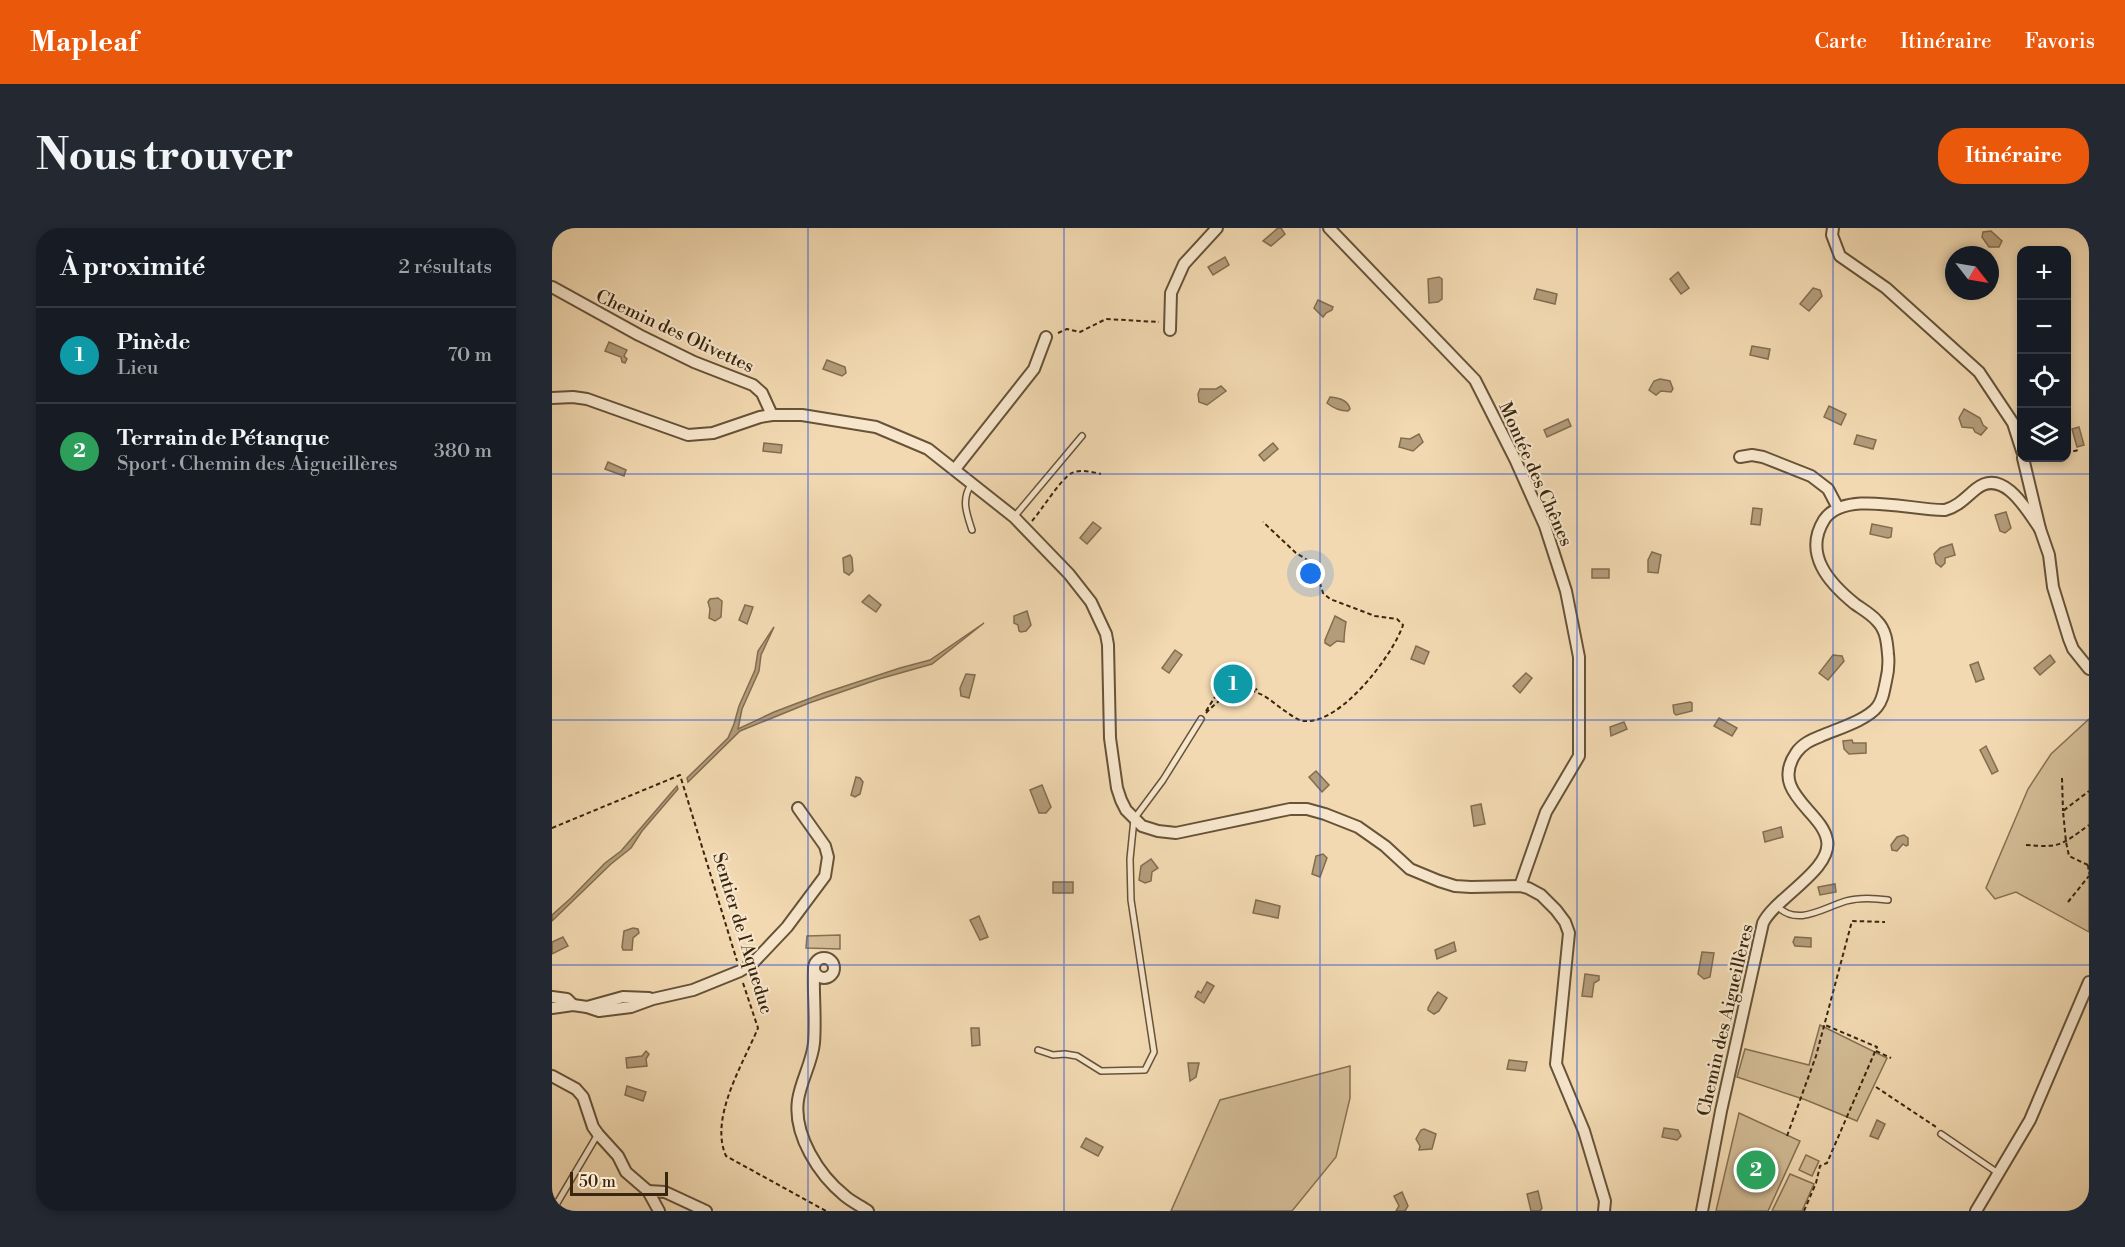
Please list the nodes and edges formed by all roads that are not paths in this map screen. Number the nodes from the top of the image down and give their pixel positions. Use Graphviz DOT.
graph roads {
  1 [pos="1217,228"];
  2 [pos="1329,228"];
  3 [pos="1833,228"];
  4 [pos="552,287"];
  5 [pos="1170,330"];
  6 [pos="1046,337"];
  7 [pos="552,398"];
  8 [pos="772,415"];
  9 [pos="2017,428"];
  10 [pos="1082,436"];
  11 [pos="1740,457"];
  12 [pos="2024,462"];
  13 [pos="955,470"];
  14 [pos="972,483"];
  15 [pos="1838,508"];
  16 [pos="1014,517"];
  17 [pos="2040,529"];
  18 [pos="972,530"];
  19 [pos="2089,669"];
  20 [pos="1201,719"];
  21 [pos="798,808"];
  22 [pos="1134,819"];
  23 [pos="1520,885"];
  24 [pos="1888,900"];
  25 [pos="1776,905"];
  26 [pos="814,969"];
  27 [pos="824,977"];
  28 [pos="2089,982"];
  29 [pos="814,988"];
  30 [pos="552,997"];
  31 [pos="573,1005"];
  32 [pos="552,1008"];
  33 [pos="1038,1050"];
  34 [pos="552,1076"];
  35 [pos="598,1134"];
  36 [pos="1941,1134"];
  37 [pos="1998,1173"];
  38 [pos="648,1191"];
  39 [pos="553,1210"];
  40 [pos="659,1211"];
  41 [pos="706,1211"];
  42 [pos="868,1211"];
  43 [pos="1604,1211"];
  44 [pos="1702,1211"];
  45 [pos="1976,1211"];
  1 -- 5 [label="street"];
  2 -- 23 [label="street, Montée des Chênes"];
  3 -- 9 [label="street"];
  4 -- 8 [label="street, Chemin des Olivettes"];
  6 -- 13 [label="street"];
  7 -- 8 [label="street"];
  8 -- 13 [label="street"];
  10 -- 16 [label="lane"];
  11 -- 15 [label="street"];
  12 -- 17 [label="street"];
  13 -- 14 [label="street"];
  14 -- 16 [label="street"];
  14 -- 18 [label="lane"];
  15 -- 17 [label="street"];
  15 -- 25 [label="street, Chemin des Aigueillères"];
  16 -- 22 [label="street"];
  17 -- 19 [label="street"];
  20 -- 22 [label="lane"];
  21 -- 31 [label="street"];
  22 -- 23 [label="street"];
  22 -- 33 [label="lane"];
  23 -- 43 [label="street"];
  24 -- 25 [label="lane"];
  25 -- 44 [label="street, Chemin des Aigueillères"];
  26 -- 27 [label="street"];
  26 -- 27 [label="street"];
  26 -- 29 [label="street"];
  27 -- 29 [label="street"];
  28 -- 37 [label="street"];
  29 -- 42 [label="street"];
  30 -- 31 [label="street"];
  31 -- 32 [label="street"];
  34 -- 35 [label="street"];
  35 -- 38 [label="street"];
  35 -- 39 [label="lane"];
  36 -- 37 [label="lane"];
  37 -- 45 [label="street"];
  38 -- 40 [label="street"];
  38 -- 41 [label="street"];
}
